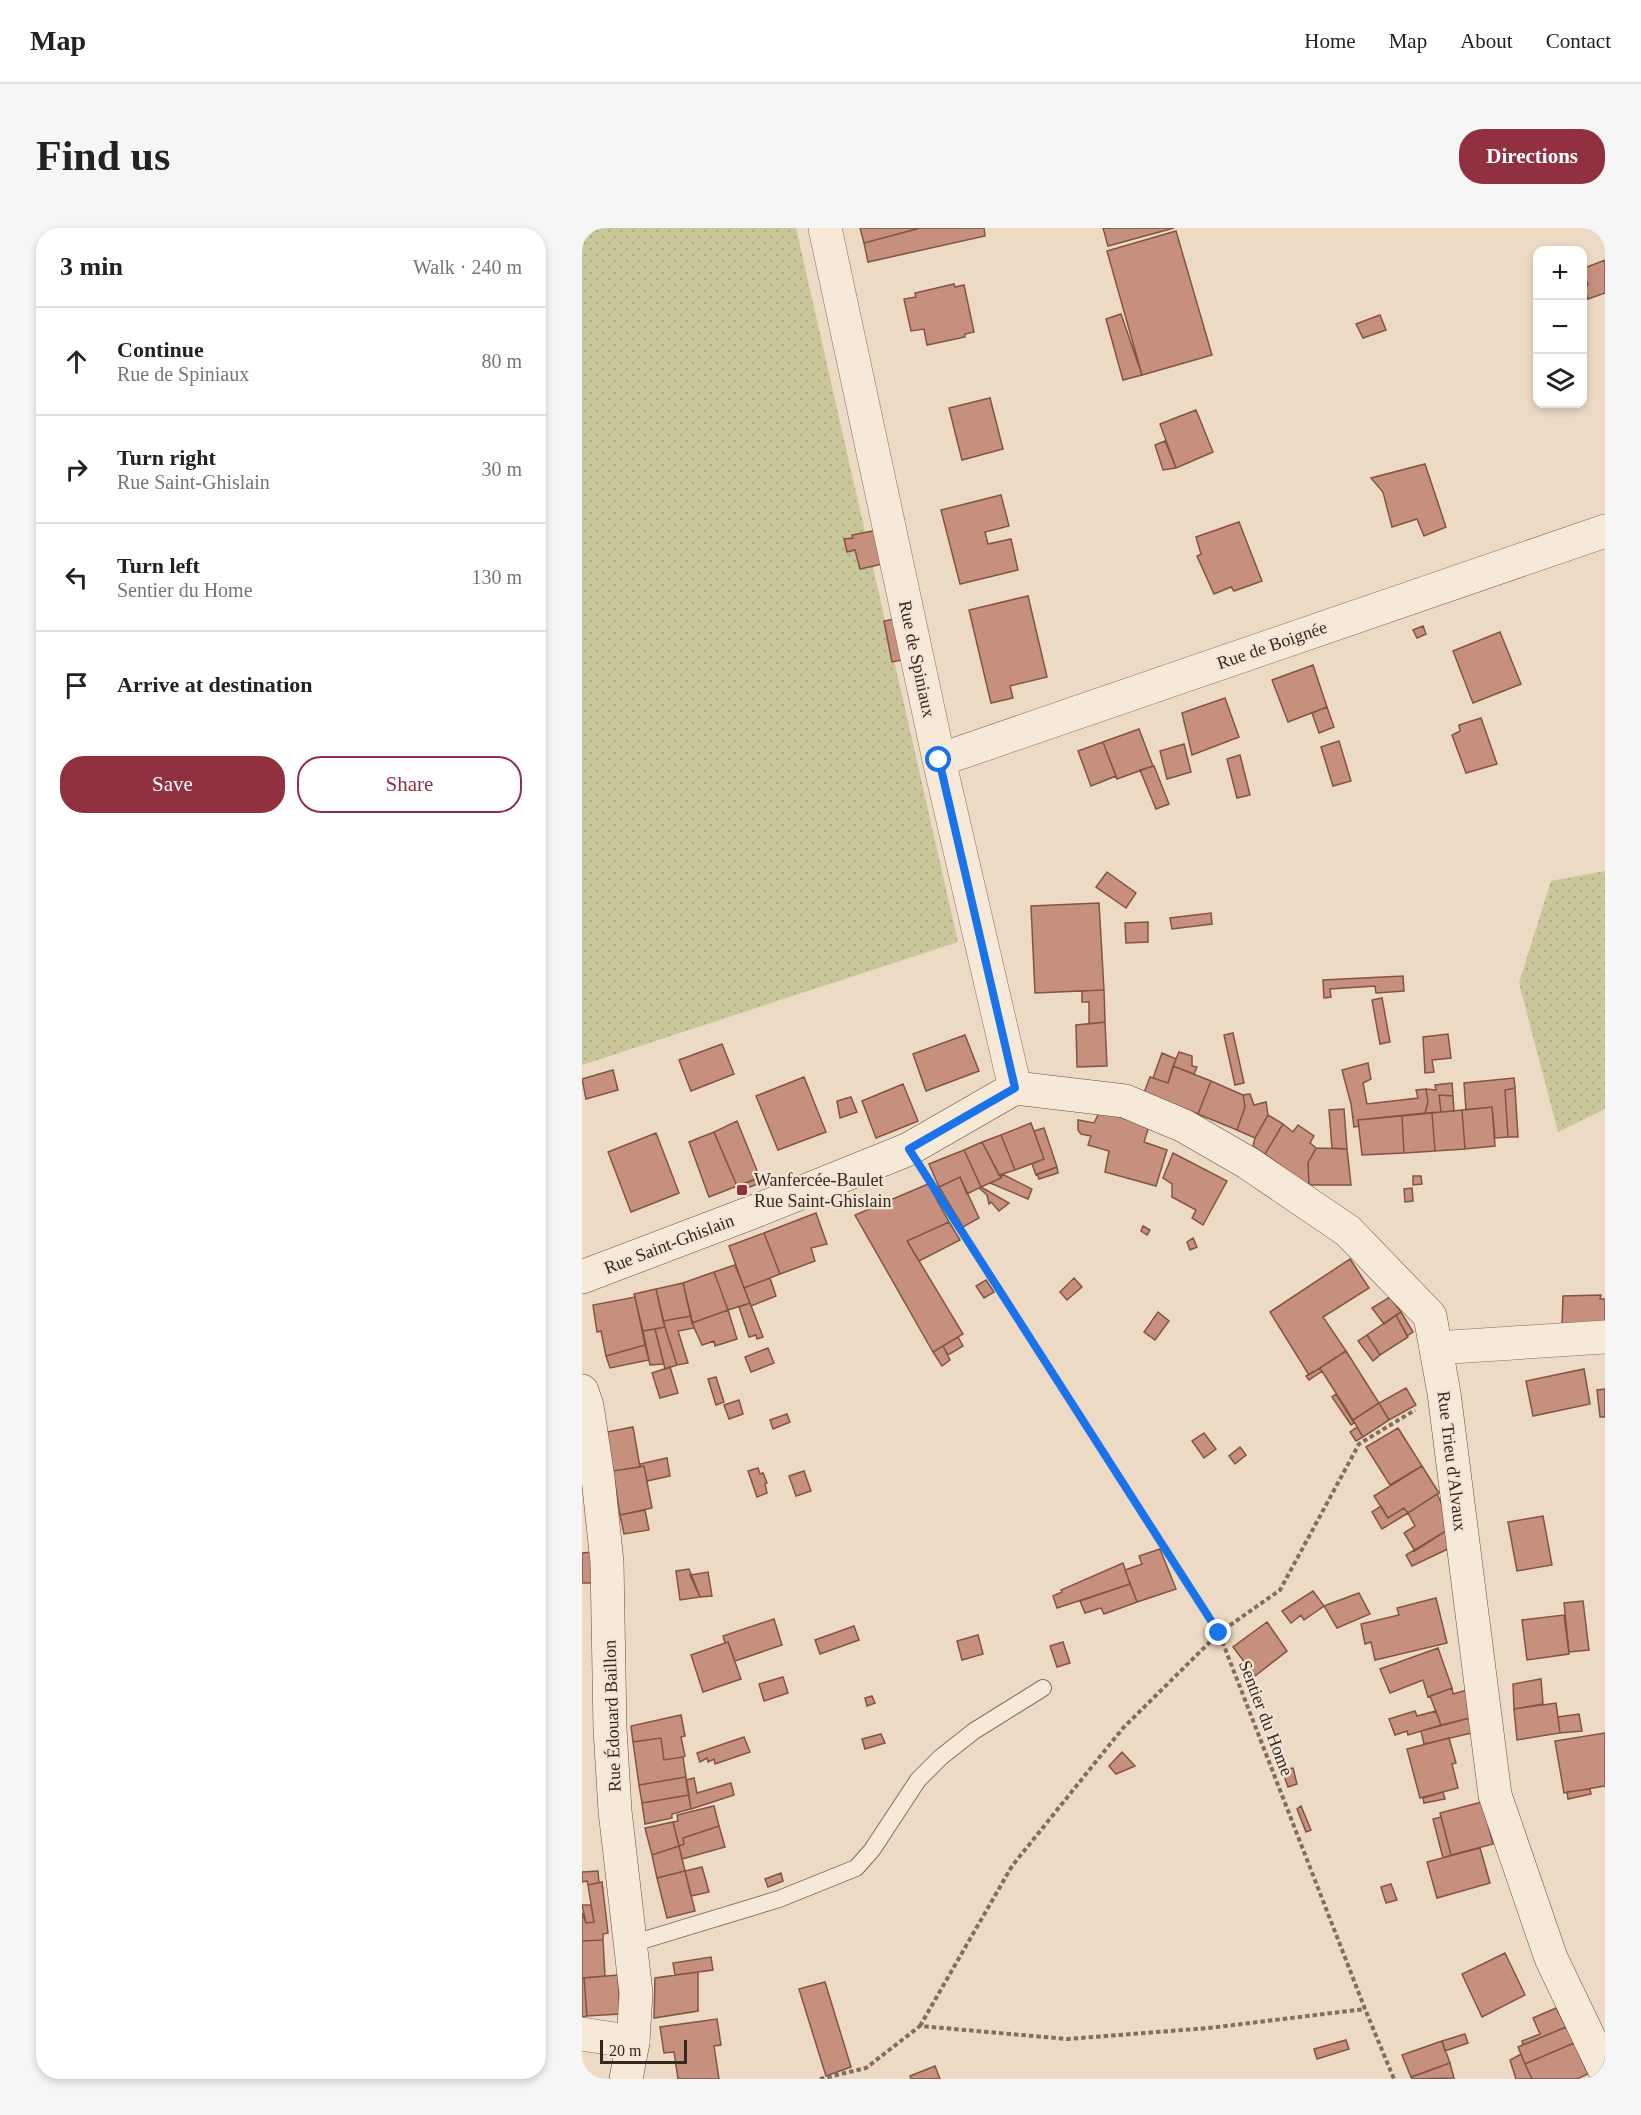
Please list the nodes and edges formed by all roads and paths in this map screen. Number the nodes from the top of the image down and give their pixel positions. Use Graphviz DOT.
graph roads {
  1 [pos="825,228"];
  2 [pos="1605,531"];
  3 [pos="939,760"];
  4 [pos="1015,1088"];
  5 [pos="909,1149"];
  6 [pos="582,1277"];
  7 [pos="1605,1337"];
  8 [pos="1436,1348"];
  9 [pos="582,1392"];
  10 [pos="1444,1393"];
  11 [pos="1219,1633"];
  12 [pos="1043,1688"];
  13 [pos="631,1944"];
  14 [pos="1365,2009"];
  15 [pos="920,2026"];
  16 [pos="582,2034"];
  17 [pos="633,2042"];
  18 [pos="1605,2072"];
  19 [pos="626,2079"];
  20 [pos="820,2079"];
  21 [pos="1394,2079"];
  1 -- 3 [label="main road, Rue de Spiniaux"];
  2 -- 3 [label="main road, Rue de Boignée"];
  3 -- 4 [label="main road, Rue de Spiniaux"];
  4 -- 5 [label="main road, Rue Saint-Ghislain"];
  4 -- 8 [label="main road, Rue Trieu d'Alvaux"];
  5 -- 6 [label="main road, Rue Saint-Ghislain"];
  5 -- 11 [label="path, Sentier du Home"];
  7 -- 8 [label="main road"];
  8 -- 10 [label="main road, Rue Trieu d'Alvaux"];
  9 -- 13 [label="main road, Rue Édouard Baillon"];
  10 -- 11 [label="path"];
  10 -- 18 [label="main road, Rue Trieu d'Alvaux"];
  11 -- 14 [label="path, Sentier du Home"];
  11 -- 15 [label="path"];
  12 -- 13 [label="lane"];
  13 -- 17 [label="main road, Rue Édouard Baillon"];
  14 -- 15 [label="path"];
  14 -- 21 [label="path, Sentier du Home"];
  15 -- 20 [label="path"];
  16 -- 17 [label="main road"];
  17 -- 19 [label="main road, Rue Édouard Baillon"];
}
